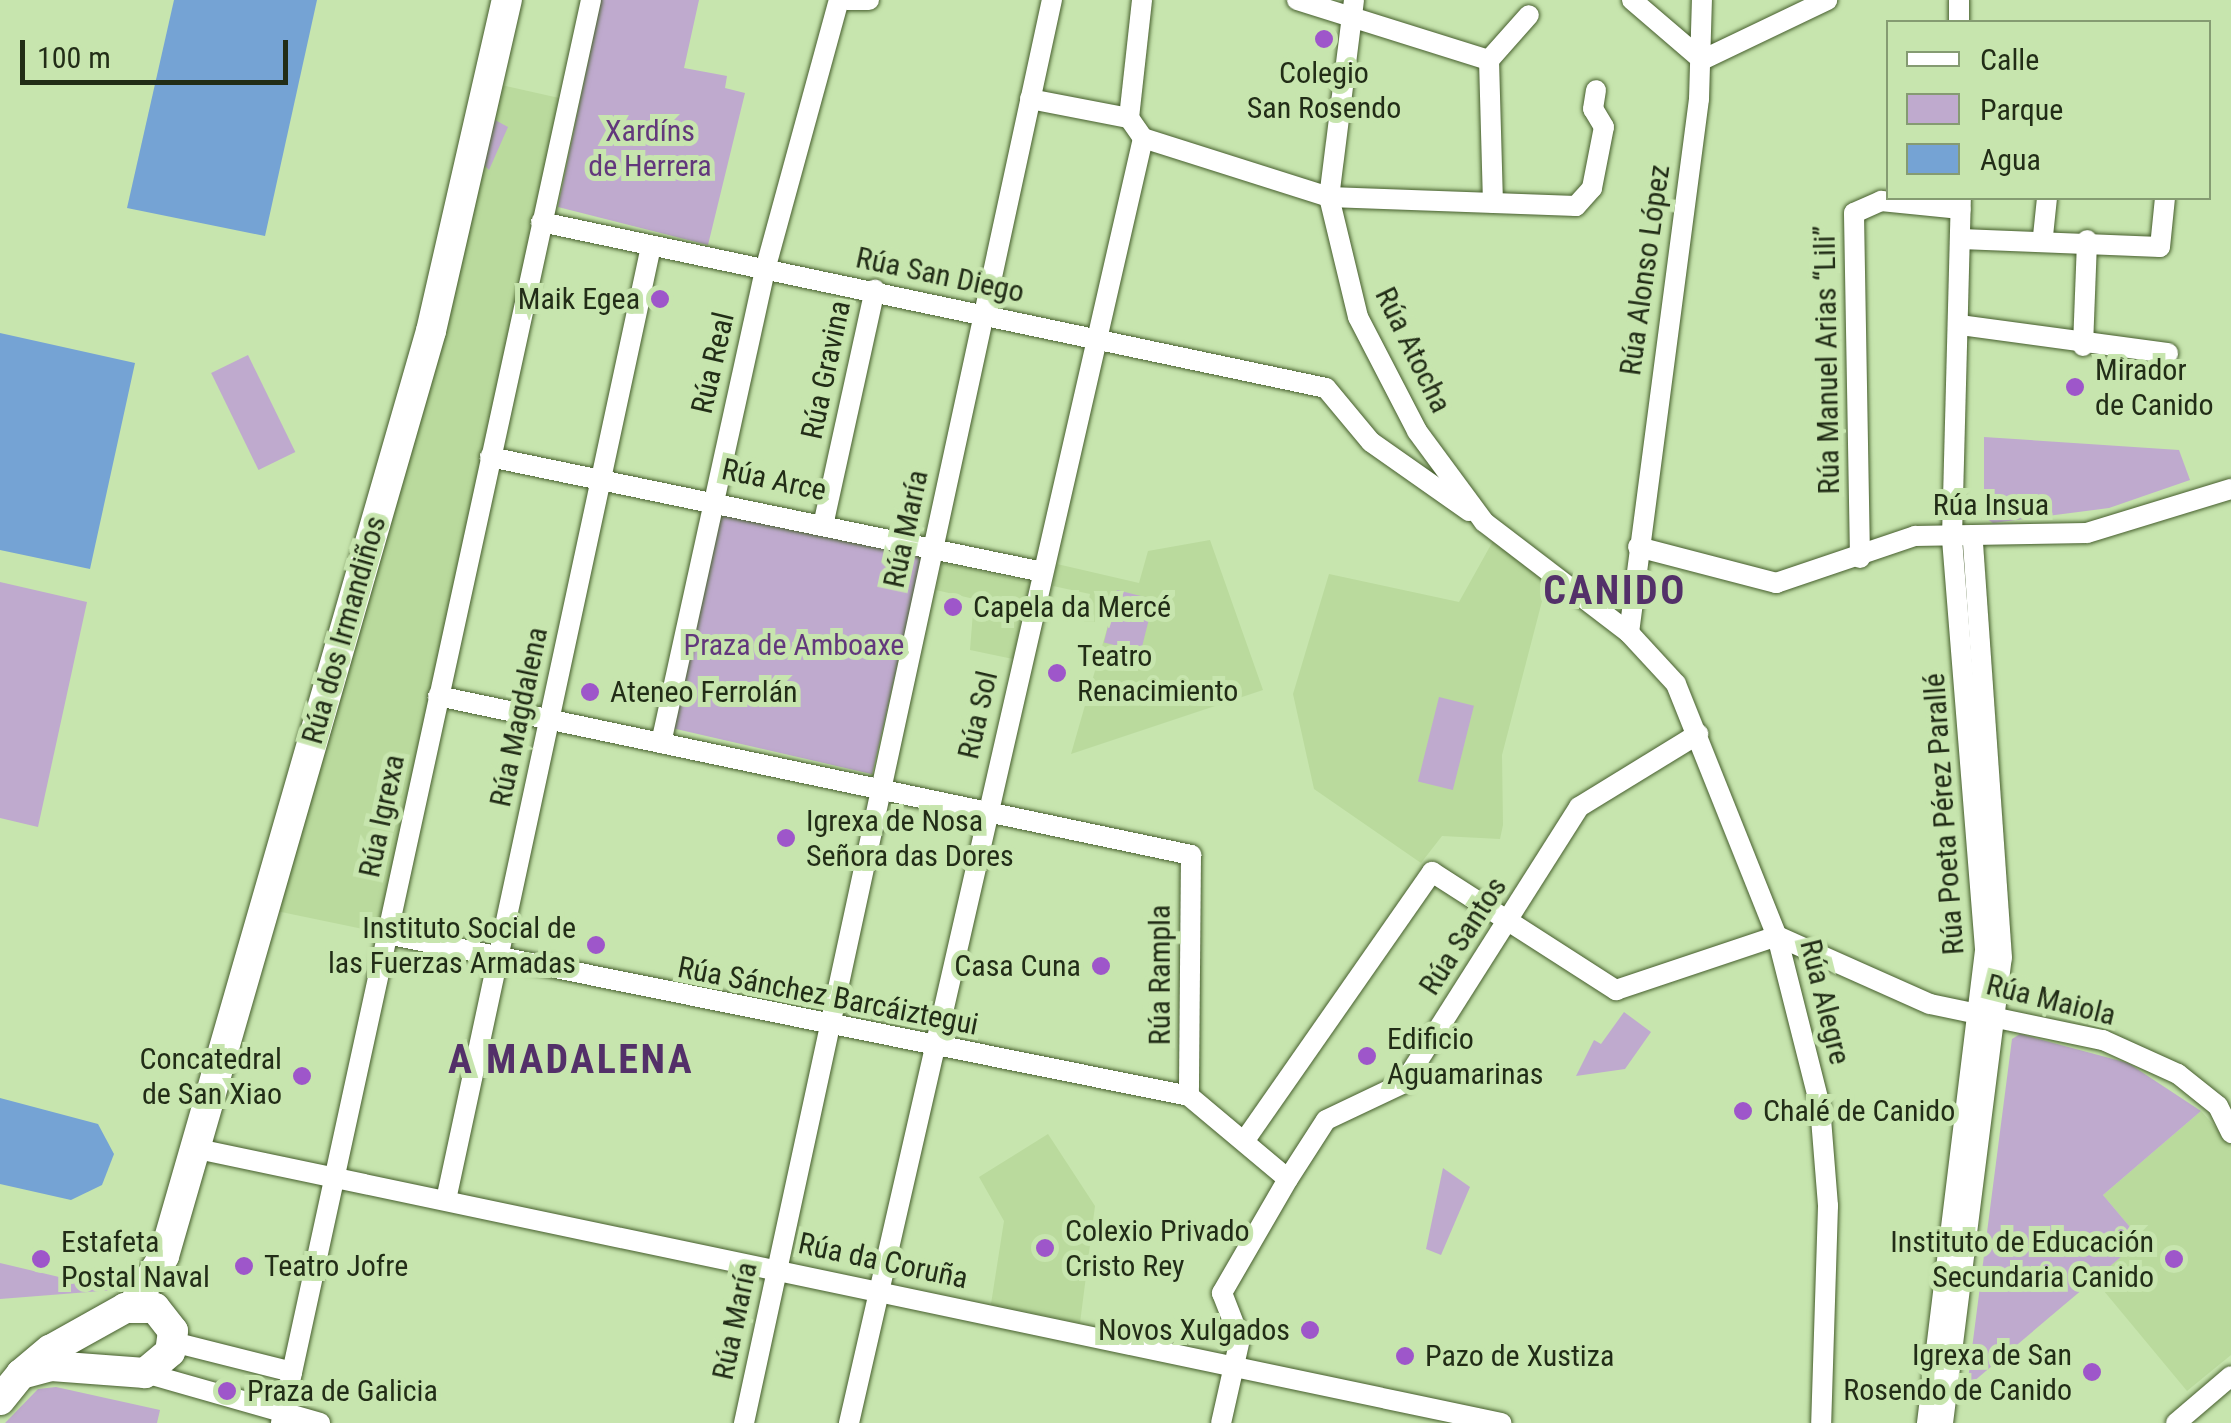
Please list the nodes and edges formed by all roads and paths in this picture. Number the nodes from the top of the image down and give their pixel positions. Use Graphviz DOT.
graph roads {
  1 [pos="507,0"];
  2 [pos="591,0"];
  3 [pos="843,0"];
  4 [pos="870,0"];
  5 [pos="1052,0"];
  6 [pos="1142,0"];
  7 [pos="1298,0"];
  8 [pos="1632,0"];
  9 [pos="1702,0"];
  10 [pos="1827,0"];
  11 [pos="1353,7"];
  12 [pos="1529,15"];
  13 [pos="1489,60"];
  14 [pos="1702,60"];
  15 [pos="1596,90"];
  16 [pos="1030,100"];
  17 [pos="1129,118"];
  18 [pos="1143,138"];
  19 [pos="1330,197"];
  20 [pos="2047,200"];
  21 [pos="2165,200"];
  22 [pos="1493,203"];
  23 [pos="1961,204"];
  24 [pos="541,222"];
  25 [pos="2043,236"];
  26 [pos="1961,239"];
  27 [pos="2087,240"];
  28 [pos="651,246"];
  29 [pos="764,270"];
  30 [pos="874,290"];
  31 [pos="984,315"];
  32 [pos="1960,325"];
  33 [pos="1096,339"];
  34 [pos="2083,346"];
  35 [pos="2168,353"];
  36 [pos="490,457"];
  37 [pos="601,477"];
  38 [pos="2231,490"];
  39 [pos="713,498"];
  40 [pos="824,521"];
  41 [pos="1484,522"];
  42 [pos="1963,538"];
  43 [pos="933,547"];
  44 [pos="1638,547"];
  45 [pos="1860,558"];
  46 [pos="1043,572"];
  47 [pos="1629,633"];
  48 [pos="438,696"];
  49 [pos="549,719"];
  50 [pos="1698,734"];
  51 [pos="661,743"];
  52 [pos="881,789"];
  53 [pos="986,812"];
  54 [pos="1508,922"];
  55 [pos="386,934"];
  56 [pos="1777,936"];
  57 [pos="498,959"];
  58 [pos="1988,1015"];
  59 [pos="830,1027"];
  60 [pos="931,1048"];
  61 [pos="1190,1096"];
  62 [pos="2224,1102"];
  63 [pos="2231,1133"];
  64 [pos="1244,1140"];
  65 [pos="194,1148"];
  66 [pos="334,1177"];
  67 [pos="1288,1179"];
  68 [pos="446,1200"];
  69 [pos="164,1256"];
  70 [pos="777,1269"];
  71 [pos="875,1291"];
  72 [pos="122,1313"];
  73 [pos="170,1330"];
  74 [pos="1233,1363"];
  75 [pos="137,1371"];
  76 [pos="292,1372"];
  77 [pos="21,1374"];
  78 [pos="2231,1376"];
  79 [pos="0,1400"];
  80 [pos="282,1419"];
  81 [pos="320,1423"];
  82 [pos="744,1423"];
  83 [pos="849,1423"];
  84 [pos="1221,1423"];
  85 [pos="1501,1423"];
  86 [pos="1822,1423"];
  87 [pos="1927,1423"];
  88 [pos="1943,1423"];
  89 [pos="2176,1423"];
  1 -- 65 [label="main road, Rúa dos Irmandiños"];
  2 -- 24 [label="street, Rúa Igrexa"];
  3 -- 4 [label="street"];
  3 -- 29 [label="street, Rúa Real"];
  5 -- 16 [label="street, Rúa María"];
  6 -- 17 [label="street"];
  7 -- 11 [label="street"];
  8 -- 14 [label="street"];
  9 -- 14 [label="street, Rúa Alonso López"];
  10 -- 14 [label="street"];
  11 -- 13 [label="street"];
  11 -- 19 [label="street"];
  12 -- 13 [label="street"];
  13 -- 22 [label="street"];
  14 -- 44 [label="street, Rúa Alonso López"];
  15 -- 22 [label="street"];
  16 -- 17 [label="street"];
  16 -- 31 [label="street, Rúa María"];
  17 -- 18 [label="street"];
  18 -- 19 [label="street"];
  18 -- 33 [label="street, Rúa Sol"];
  19 -- 22 [label="street"];
  19 -- 41 [label="street, Rúa Atocha"];
  20 -- 25 [label="street"];
  21 -- 27 [label="street"];
  23 -- 26 [label="street, Rúa Poeta Pérez Parallé"];
  23 -- 45 [label="street, Rúa Manuel Arias “Lili”"];
  24 -- 28 [label="street, Rúa San Diego"];
  24 -- 36 [label="street, Rúa Igrexa"];
  25 -- 26 [label="street"];
  25 -- 27 [label="street"];
  26 -- 32 [label="street, Rúa Poeta Pérez Parallé"];
  27 -- 34 [label="street"];
  28 -- 29 [label="street, Rúa San Diego"];
  28 -- 37 [label="street, Rúa Magdalena"];
  29 -- 30 [label="street, Rúa San Diego"];
  29 -- 39 [label="street, Rúa Real"];
  30 -- 31 [label="street, Rúa San Diego"];
  30 -- 40 [label="street, Rúa Gravina"];
  31 -- 33 [label="street, Rúa San Diego"];
  31 -- 43 [label="street, Rúa María"];
  32 -- 34 [label="street"];
  32 -- 42 [label="street, Rúa Poeta Pérez Parallé"];
  33 -- 41 [label="street, Rúa San Diego"];
  33 -- 46 [label="street, Rúa Sol"];
  34 -- 35 [label="street"];
  36 -- 37 [label="street, Rúa Arce"];
  36 -- 48 [label="street, Rúa Igrexa"];
  37 -- 39 [label="street, Rúa Arce"];
  37 -- 49 [label="street, Rúa Magdalena"];
  38 -- 42 [label="street, Rúa Insua"];
  39 -- 40 [label="street, Rúa Arce"];
  39 -- 51 [label="street, Rúa Real"];
  40 -- 43 [label="street, Rúa Arce"];
  41 -- 47 [label="street, Rúa Atocha"];
  42 -- 45 [label="street, Rúa Insua"];
  42 -- 58 [label="street, Rúa Poeta Pérez Parallé"];
  43 -- 46 [label="street, Rúa Arce"];
  43 -- 52 [label="street, Rúa María"];
  44 -- 45 [label="street, Rúa Insua"];
  44 -- 47 [label="street, Rúa Alonso López"];
  46 -- 53 [label="street, Rúa Sol"];
  47 -- 50 [label="street, Rúa Alegre"];
  48 -- 49 [label="street"];
  48 -- 55 [label="street, Rúa Igrexa"];
  49 -- 51 [label="street"];
  49 -- 57 [label="street, Rúa Magdalena"];
  50 -- 54 [label="street, Rúa Santos"];
  50 -- 56 [label="street, Rúa Alegre"];
  51 -- 52 [label="street"];
  52 -- 53 [label="street"];
  52 -- 59 [label="street, Rúa María"];
  53 -- 60 [label="street, Rúa Sol"];
  53 -- 61 [label="street, Rúa Rampla"];
  54 -- 56 [label="street"];
  54 -- 64 [label="street"];
  54 -- 67 [label="street, Rúa Santos"];
  55 -- 57 [label="street, Rúa Sánchez Barcáiztegui"];
  55 -- 66 [label="street, Rúa Igrexa"];
  56 -- 58 [label="street, Rúa Maiola"];
  56 -- 86 [label="street, Rúa Alegre"];
  57 -- 59 [label="street, Rúa Sánchez Barcáiztegui"];
  57 -- 68 [label="street, Rúa Magdalena"];
  58 -- 62 [label="street, Rúa Maiola"];
  58 -- 87 [label="street, Rúa Poeta Pérez Parallé"];
  58 -- 88 [label="street, Rúa Poeta Pérez Parallé"];
  59 -- 60 [label="street, Rúa Sánchez Barcáiztegui"];
  59 -- 70 [label="street, Rúa María"];
  60 -- 61 [label="street, Rúa Sánchez Barcáiztegui"];
  60 -- 71 [label="street, Rúa Sol"];
  61 -- 64 [label="street, Rúa Sánchez Barcáiztegui"];
  62 -- 63 [label="street, Rúa Maiola"];
  64 -- 67 [label="street, Rúa Sánchez Barcáiztegui"];
  65 -- 66 [label="street, Rúa da Coruña"];
  65 -- 69 [label="main road, Rúa dos Irmandiños"];
  66 -- 68 [label="street, Rúa da Coruña"];
  66 -- 76 [label="street, Rúa Igrexa"];
  67 -- 74 [label="street, Rúa Santos"];
  68 -- 70 [label="street, Rúa da Coruña"];
  69 -- 72 [label="main road, Rúa dos Irmandiños"];
  69 -- 73 [label="main road, Rúa dos Irmandiños"];
  70 -- 71 [label="street, Rúa da Coruña"];
  70 -- 82 [label="street, Rúa María"];
  71 -- 74 [label="street, Rúa da Coruña"];
  71 -- 83 [label="street, Rúa Sol"];
  72 -- 73 [label="main road"];
  72 -- 75 [label="main road"];
  72 -- 77 [label="main road"];
  73 -- 75 [label="main road"];
  73 -- 76 [label="street"];
  74 -- 84 [label="street"];
  74 -- 85 [label="street, Rúa da Coruña"];
  75 -- 77 [label="main road"];
  75 -- 80 [label="street"];
  76 -- 80 [label="street, Rúa Igrexa"];
  77 -- 79 [label="main road"];
  78 -- 89 [label="street"];
  80 -- 81 [label="street"];
}
